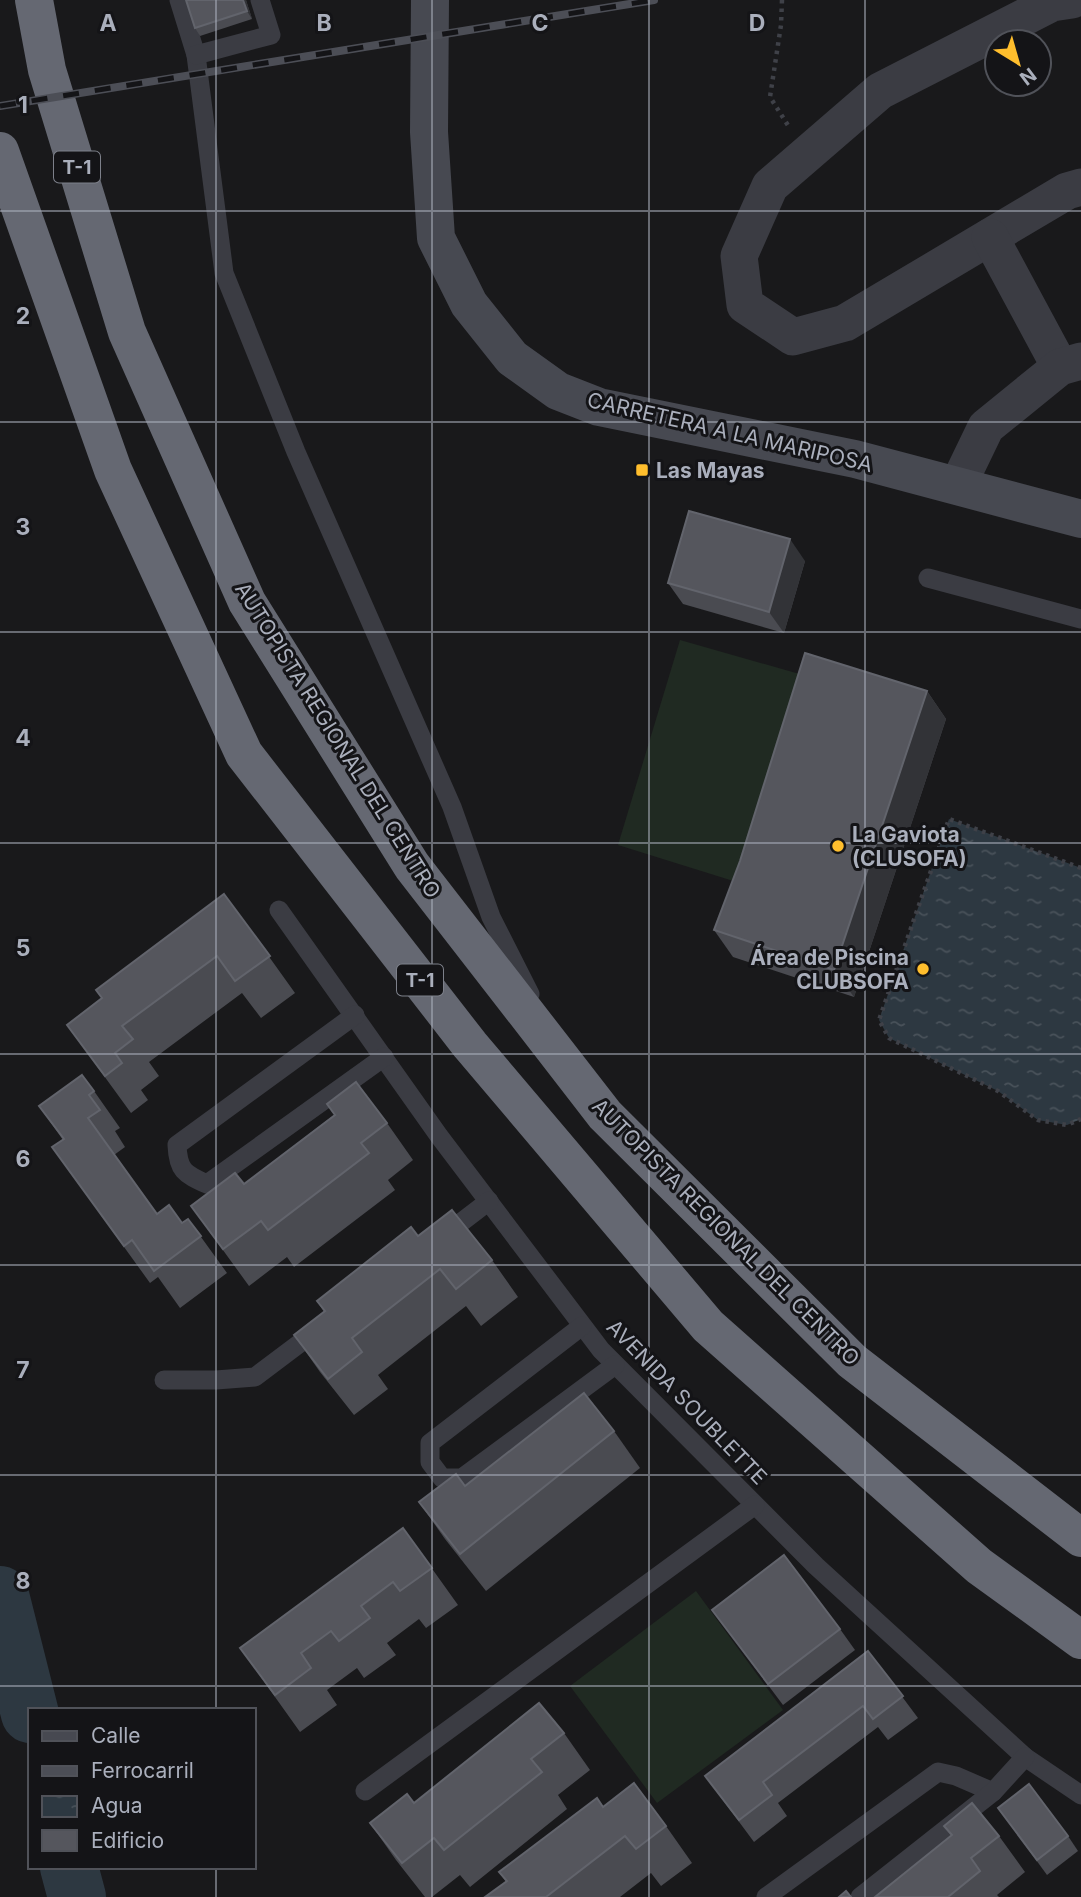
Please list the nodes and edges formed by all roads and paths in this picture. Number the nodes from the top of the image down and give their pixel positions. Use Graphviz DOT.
graph roads {
  1 [pos="34,0"];
  2 [pos="179,0"];
  3 [pos="260,0"];
  4 [pos="430,0"];
  5 [pos="782,0"];
  6 [pos="1072,0"];
  7 [pos="196,55"];
  8 [pos="0,151"];
  9 [pos="808,154"];
  10 [pos="1081,187"];
  11 [pos="990,237"];
  12 [pos="1071,364"];
  13 [pos="958,485"];
  14 [pos="1081,519"];
  15 [pos="928,578"];
  16 [pos="1081,619"];
  17 [pos="1081,868"];
  18 [pos="279,909"];
  19 [pos="355,1015"];
  20 [pos="384,1057"];
  21 [pos="563,1061"];
  22 [pos="1081,1119"];
  23 [pos="489,1201"];
  24 [pos="422,1251"];
  25 [pos="333,1318"];
  26 [pos="582,1326"];
  27 [pos="615,1365"];
  28 [pos="164,1380"];
  29 [pos="1013,1484"];
  30 [pos="755,1505"];
  31 [pos="1081,1518"];
  32 [pos="1081,1538"];
  33 [pos="1081,1640"];
  34 [pos="1025,1757"];
  35 [pos="365,1791"];
  36 [pos="993,1792"];
  37 [pos="1081,1795"];
  38 [pos="766,1897"];
  39 [pos="860,1897"];
  1 -- 21 [label="highway, AUTOPISTA REGIONAL DEL CENTRO / T-1"];
  2 -- 7 [label="lane"];
  3 -- 7 [label="lane"];
  4 -- 13 [label="street, CARRETERA A LA MARIPOSA"];
  5 -- 9 [label="path"];
  6 -- 9 [label="street"];
  7 -- 21 [label="lane"];
  8 -- 33 [label="highway, T-1"];
  9 -- 11 [label="street"];
  10 -- 11 [label="street"];
  11 -- 12 [label="street"];
  12 -- 13 [label="street"];
  13 -- 14 [label="street, CARRETERA A LA MARIPOSA"];
  15 -- 16 [label="lane"];
  17 -- 22 [label="path"];
  18 -- 19 [label="lane, AVENIDA SOUBLETTE"];
  19 -- 20 [label="lane, AVENIDA SOUBLETTE"];
  19 -- 20 [label="lane"];
  20 -- 23 [label="lane, AVENIDA SOUBLETTE"];
  21 -- 29 [label="highway, AUTOPISTA REGIONAL DEL CENTRO / T-1"];
  23 -- 24 [label="lane"];
  23 -- 26 [label="lane, AVENIDA SOUBLETTE"];
  25 -- 28 [label="lane"];
  26 -- 27 [label="lane, AVENIDA SOUBLETTE"];
  26 -- 27 [label="lane"];
  27 -- 30 [label="lane, AVENIDA SOUBLETTE"];
  29 -- 31 [label="highway"];
  29 -- 32 [label="highway, AUTOPISTA REGIONAL DEL CENTRO / T-1"];
  30 -- 34 [label="lane, AVENIDA SOUBLETTE"];
  30 -- 35 [label="lane"];
  34 -- 36 [label="lane"];
  34 -- 37 [label="lane, AVENIDA SOUBLETTE"];
  36 -- 38 [label="lane"];
  36 -- 39 [label="lane"];
}
